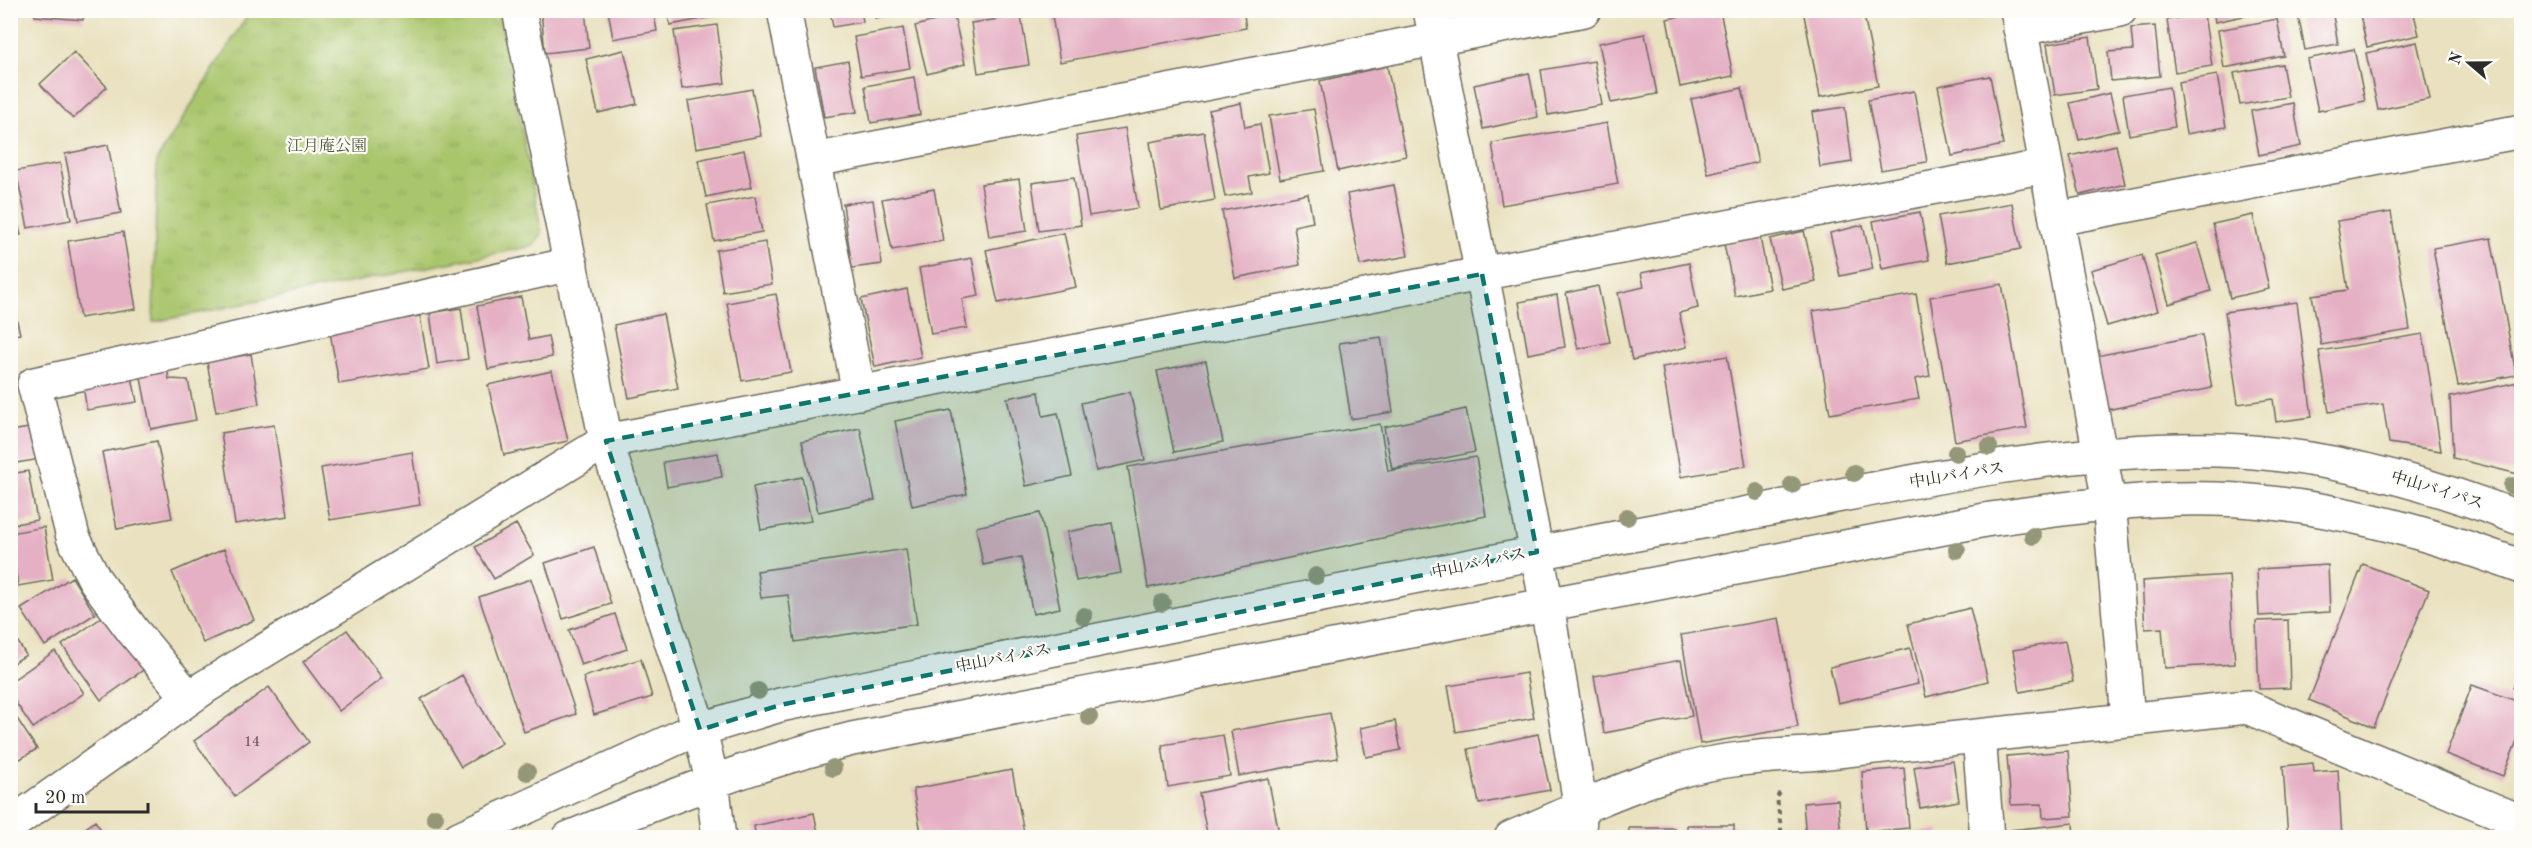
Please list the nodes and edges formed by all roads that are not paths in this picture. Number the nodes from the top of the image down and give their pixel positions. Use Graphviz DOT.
graph roads {
  1 [pos="519,10"];
  2 [pos="784,10"];
  3 [pos="1584,10"];
  4 [pos="2121,10"];
  5 [pos="2018,20"];
  6 [pos="1432,25"];
  7 [pos="2522,131"];
  8 [pos="814,160"];
  9 [pos="2046,166"];
  10 [pos="2056,219"];
  11 [pos="571,264"];
  12 [pos="1482,274"];
  13 [pos="859,393"];
  14 [pos="606,441"];
  15 [pos="2101,454"];
  16 [pos="2109,502"];
  17 [pos="2522,519"];
  18 [pos="1537,552"];
  19 [pos="2522,567"];
  20 [pos="1547,605"];
  21 [pos="189,698"];
  22 [pos="2128,719"];
  23 [pos="700,730"];
  24 [pos="1979,735"];
  25 [pos="712,781"];
  26 [pos="2522,822"];
  27 [pos="1579,823"];
  28 [pos="10,825"];
  29 [pos="459,837"];
  30 [pos="569,837"];
  31 [pos="719,837"];
  32 [pos="1511,837"];
  33 [pos="1987,837"];
  1 -- 11 [label="street"];
  2 -- 8 [label="street"];
  3 -- 6 [label="street"];
  4 -- 5 [label="street"];
  5 -- 9 [label="street"];
  6 -- 8 [label="street"];
  6 -- 12 [label="street"];
  7 -- 10 [label="street"];
  8 -- 13 [label="street"];
  9 -- 10 [label="street"];
  9 -- 12 [label="street"];
  10 -- 15 [label="street"];
  11 -- 14 [label="street"];
  11 -- 21 [label="street"];
  12 -- 13 [label="street"];
  12 -- 18 [label="street"];
  13 -- 14 [label="street"];
  14 -- 21 [label="street"];
  14 -- 23 [label="street"];
  15 -- 16 [label="street"];
  15 -- 17 [label="street, 中山バイパス"];
  15 -- 18 [label="street, 中山バイパス"];
  16 -- 19 [label="street"];
  16 -- 20 [label="street"];
  16 -- 22 [label="street"];
  18 -- 20 [label="street"];
  18 -- 23 [label="street, 中山バイパス"];
  20 -- 25 [label="street"];
  20 -- 27 [label="street"];
  21 -- 28 [label="street"];
  22 -- 24 [label="street"];
  22 -- 26 [label="street"];
  23 -- 25 [label="street"];
  23 -- 29 [label="street, 中山バイパス"];
  24 -- 27 [label="street"];
  24 -- 33 [label="street"];
  25 -- 30 [label="street"];
  25 -- 31 [label="street"];
  27 -- 32 [label="street"];
}
